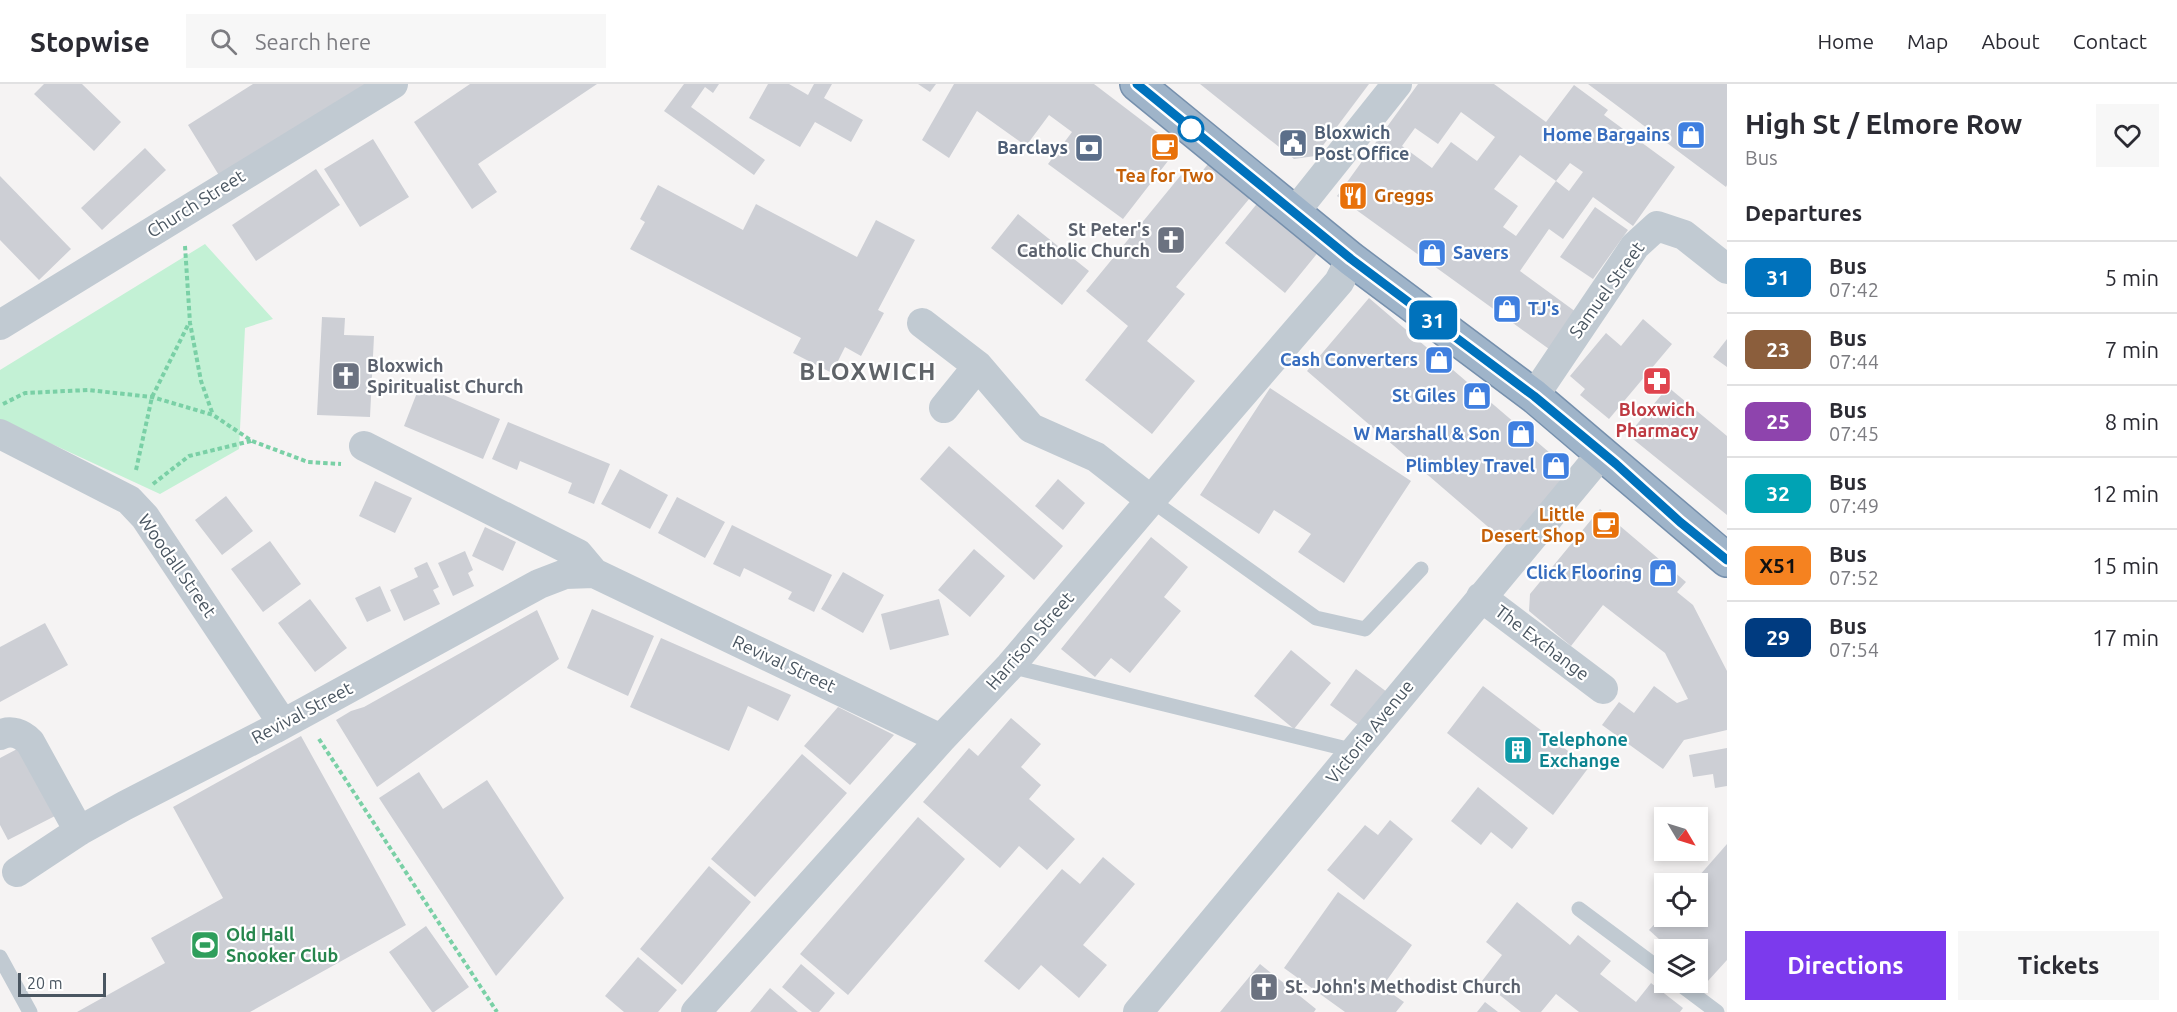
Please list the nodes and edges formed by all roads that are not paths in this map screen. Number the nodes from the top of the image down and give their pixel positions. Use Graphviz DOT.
graph roads {
  1 [pos="393,84"];
  2 [pos="1137,84"];
  3 [pos="1396,84"];
  4 [pos="1294,213"];
  5 [pos="1726,266"];
  6 [pos="1345,270"];
  7 [pos="922,323"];
  8 [pos="0,325"];
  9 [pos="978,366"];
  10 [pos="1534,396"];
  11 [pos="944,408"];
  12 [pos="0,434"];
  13 [pos="364,446"];
  14 [pos="1602,453"];
  15 [pos="1150,500"];
  16 [pos="1727,560"];
  17 [pos="1421,569"];
  18 [pos="594,573"];
  19 [pos="1481,597"];
  20 [pos="1010,666"];
  21 [pos="1603,688"];
  22 [pos="293,718"];
  23 [pos="0,735"];
  24 [pos="941,738"];
  25 [pos="1355,751"];
  26 [pos="79,831"];
  27 [pos="9,877"];
  28 [pos="1579,909"];
  29 [pos="0,957"];
  30 [pos="1654,965"];
  31 [pos="1692,993"];
  32 [pos="30,1012"];
  33 [pos="696,1012"];
  34 [pos="1138,1012"];
  35 [pos="1717,1012"];
  1 -- 8 [label="street, Church Street"];
  2 -- 4 [label="highway"];
  3 -- 4 [label="street"];
  4 -- 6 [label="highway"];
  5 -- 10 [label="street, Samuel Street"];
  6 -- 10 [label="highway"];
  6 -- 15 [label="street, Harrison Street"];
  7 -- 9 [label="street"];
  9 -- 11 [label="street"];
  9 -- 15 [label="street"];
  10 -- 14 [label="highway"];
  12 -- 22 [label="street, Woodall Street"];
  13 -- 18 [label="street, Revival Street"];
  14 -- 16 [label="highway"];
  14 -- 19 [label="street, Victoria Avenue"];
  15 -- 17 [label="lane"];
  15 -- 20 [label="street, Harrison Street"];
  18 -- 22 [label="street, Revival Street"];
  18 -- 24 [label="street, Revival Street"];
  19 -- 21 [label="street, The Exchange"];
  19 -- 25 [label="street, Victoria Avenue"];
  20 -- 24 [label="street, Harrison Street"];
  20 -- 25 [label="lane"];
  22 -- 26 [label="street, Revival Street"];
  23 -- 26 [label="street"];
  24 -- 33 [label="street, Harrison Street"];
  25 -- 34 [label="street, Victoria Avenue"];
  26 -- 27 [label="street, Revival Street"];
  28 -- 30 [label="lane"];
  29 -- 32 [label="lane"];
  31 -- 35 [label="lane"];
}
